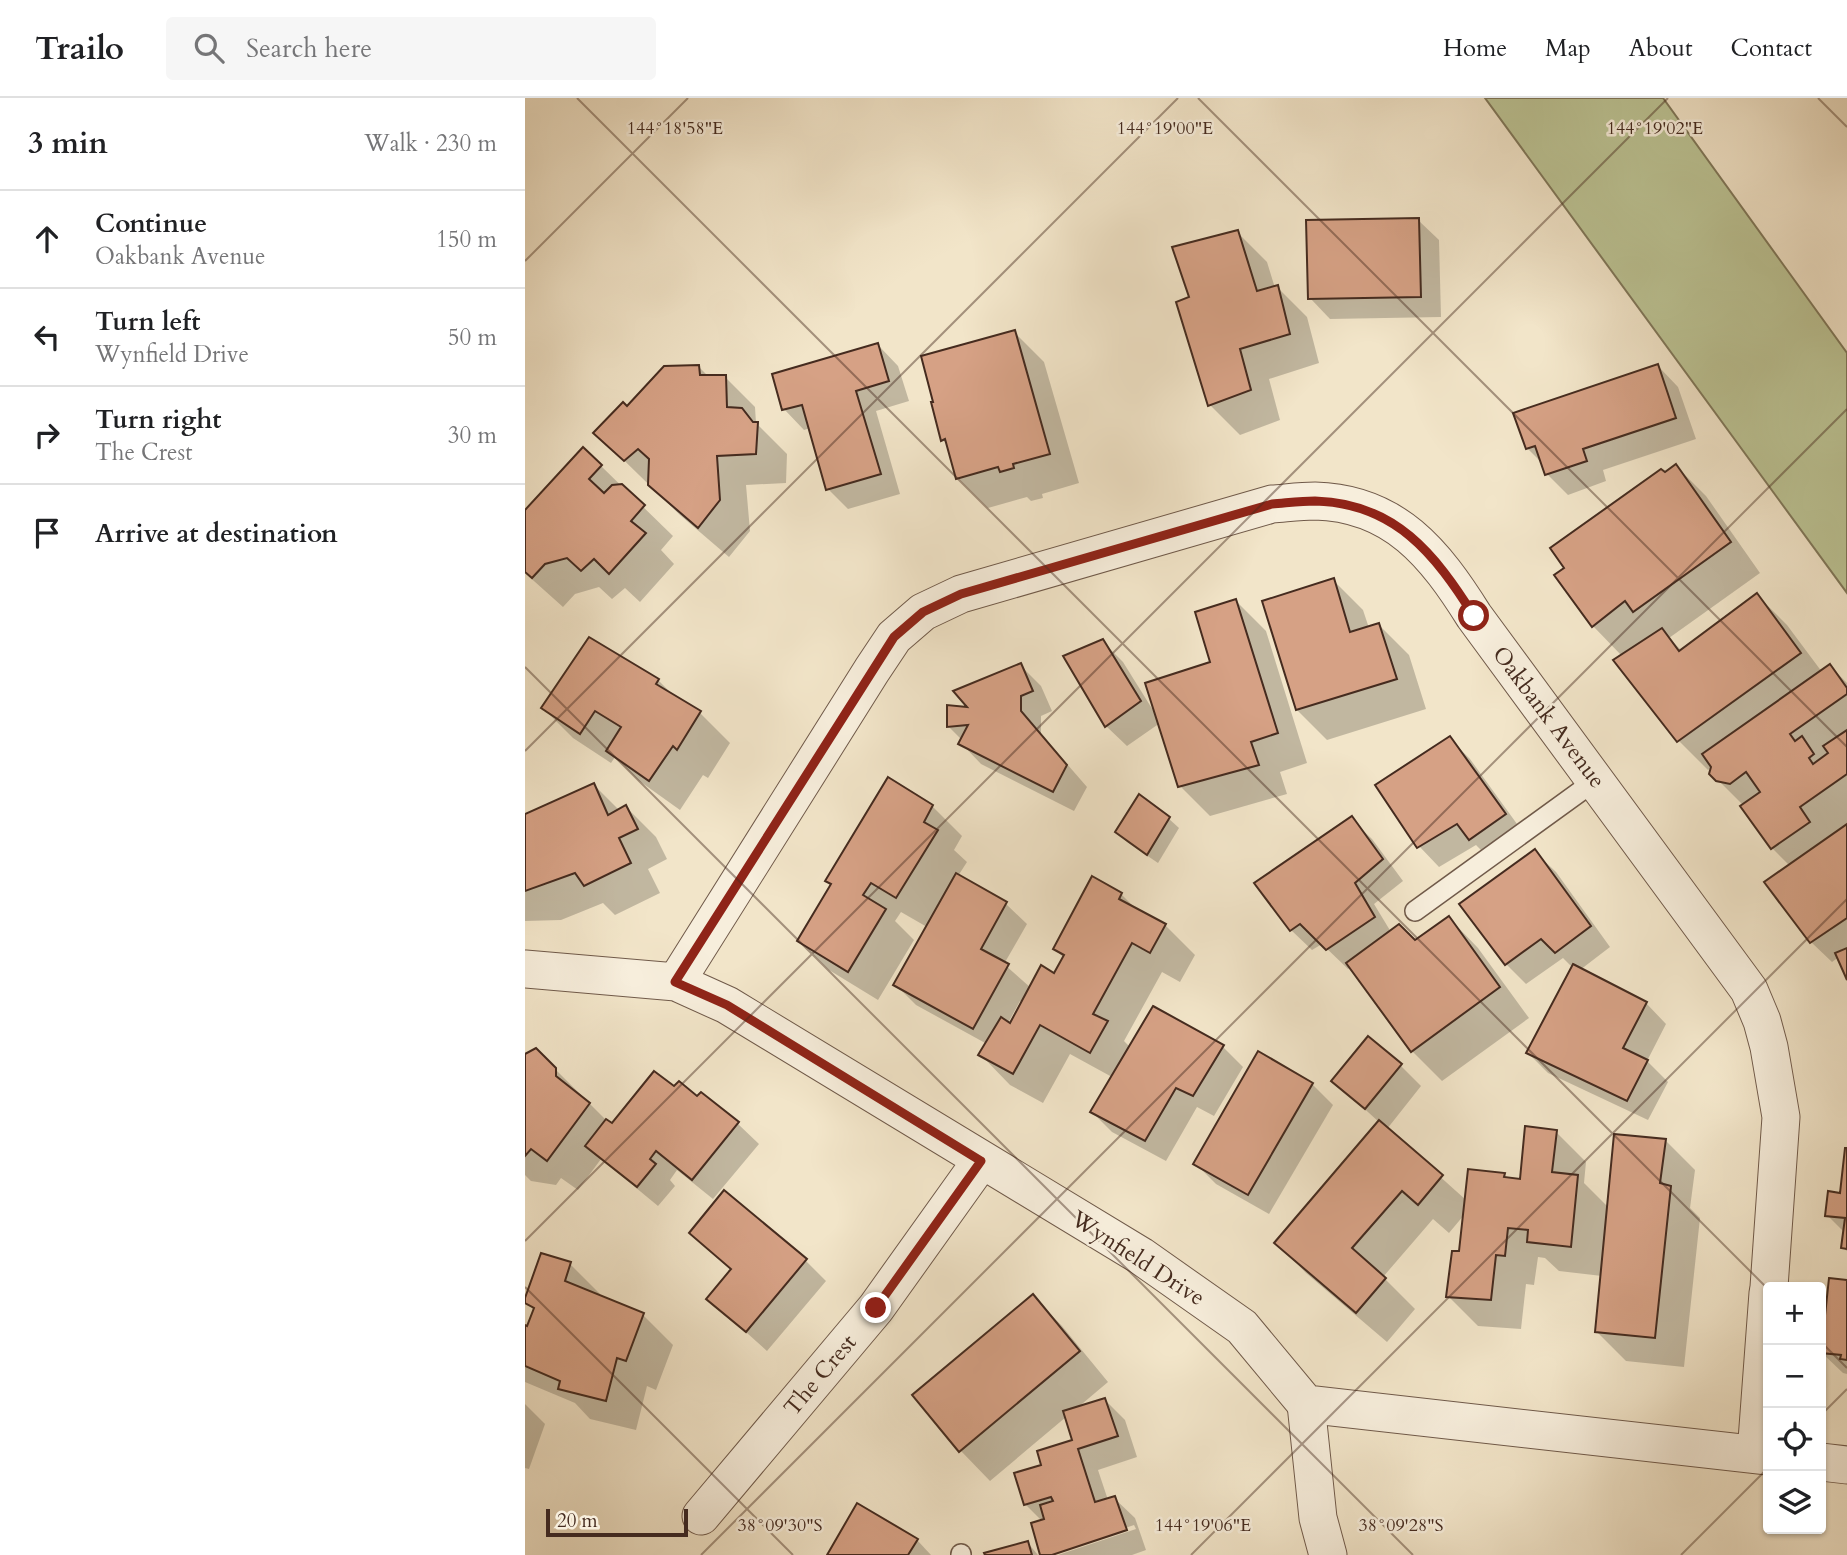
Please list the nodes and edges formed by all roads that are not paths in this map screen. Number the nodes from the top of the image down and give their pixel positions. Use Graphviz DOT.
graph roads {
  1 [pos="1596,780"];
  2 [pos="1415,911"];
  3 [pos="525,968"];
  4 [pos="675,982"];
  5 [pos="981,1161"];
  6 [pos="1769,1282"];
  7 [pos="1766,1345"];
  8 [pos="1306,1404"];
  9 [pos="1762,1455"];
  10 [pos="1826,1463"];
  11 [pos="1847,1465"];
  12 [pos="701,1516"];
  13 [pos="1328,1555"];
  1 -- 2 [label="lane"];
  1 -- 4 [label="street, Oakbank Avenue"];
  1 -- 6 [label="street, Oakbank Avenue"];
  3 -- 4 [label="street, Wynfield Drive"];
  4 -- 5 [label="street, Wynfield Drive"];
  5 -- 8 [label="street, Wynfield Drive"];
  5 -- 12 [label="street, The Crest"];
  7 -- 9 [label="street"];
  8 -- 9 [label="street"];
  8 -- 13 [label="street"];
  10 -- 11 [label="street"];
}
